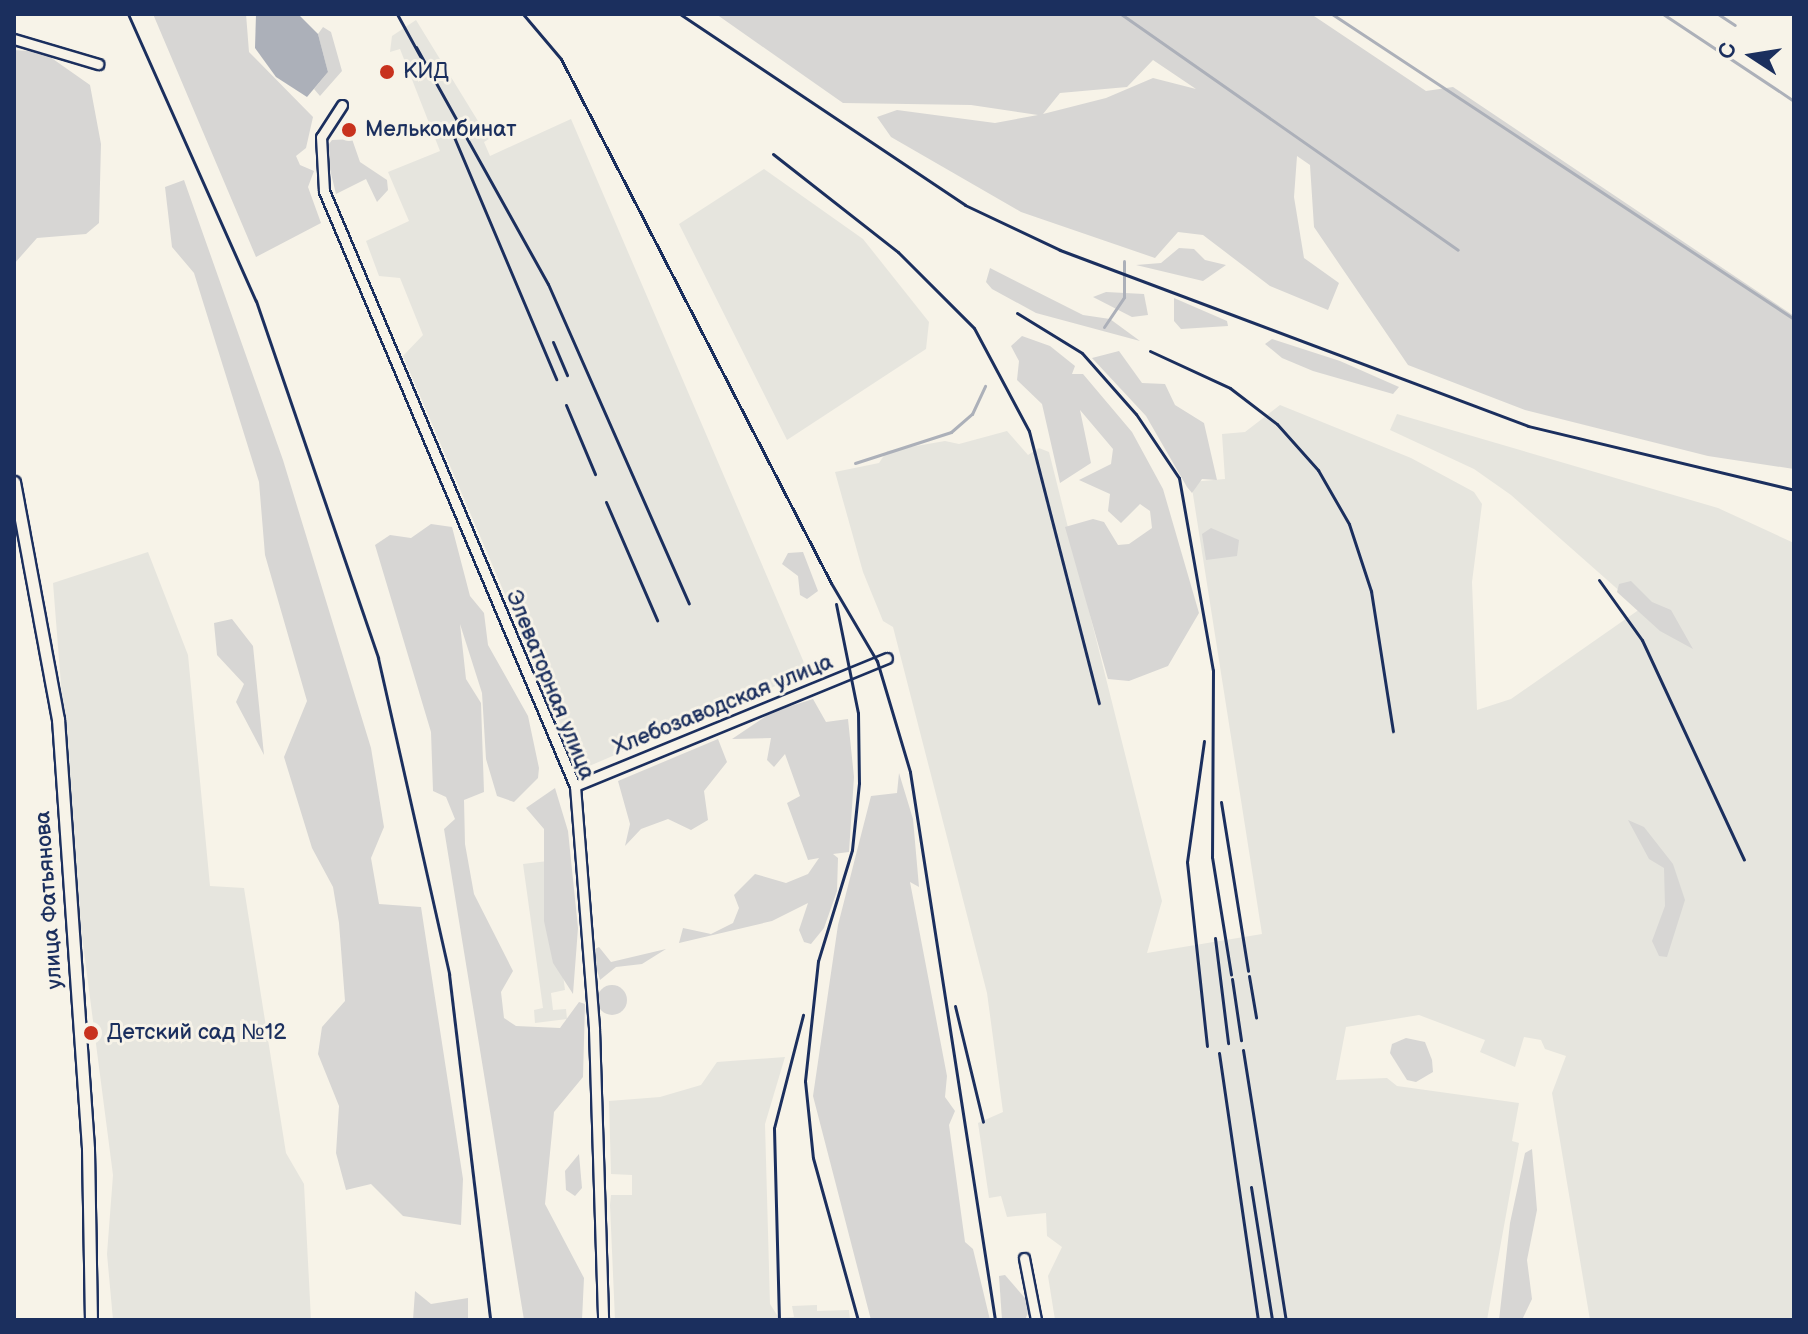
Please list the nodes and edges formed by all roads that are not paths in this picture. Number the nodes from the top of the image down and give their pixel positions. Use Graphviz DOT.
graph roads {
  1 [pos="14,39"];
  2 [pos="98,64"];
  3 [pos="342,105"];
  4 [pos="14,482"];
  5 [pos="887,658"];
  6 [pos="575,786"];
  7 [pos="1024,1258"];
  8 [pos="91,1320"];
  9 [pos="603,1320"];
  10 [pos="1036,1320"];
  1 -- 2 [label="street"];
  3 -- 6 [label="street, Элеваторная улица"];
  4 -- 8 [label="street, улица Фатьянова"];
  5 -- 6 [label="street, Хлебозаводская улица"];
  6 -- 9 [label="street, Элеваторная улица"];
  7 -- 10 [label="street"];
}
